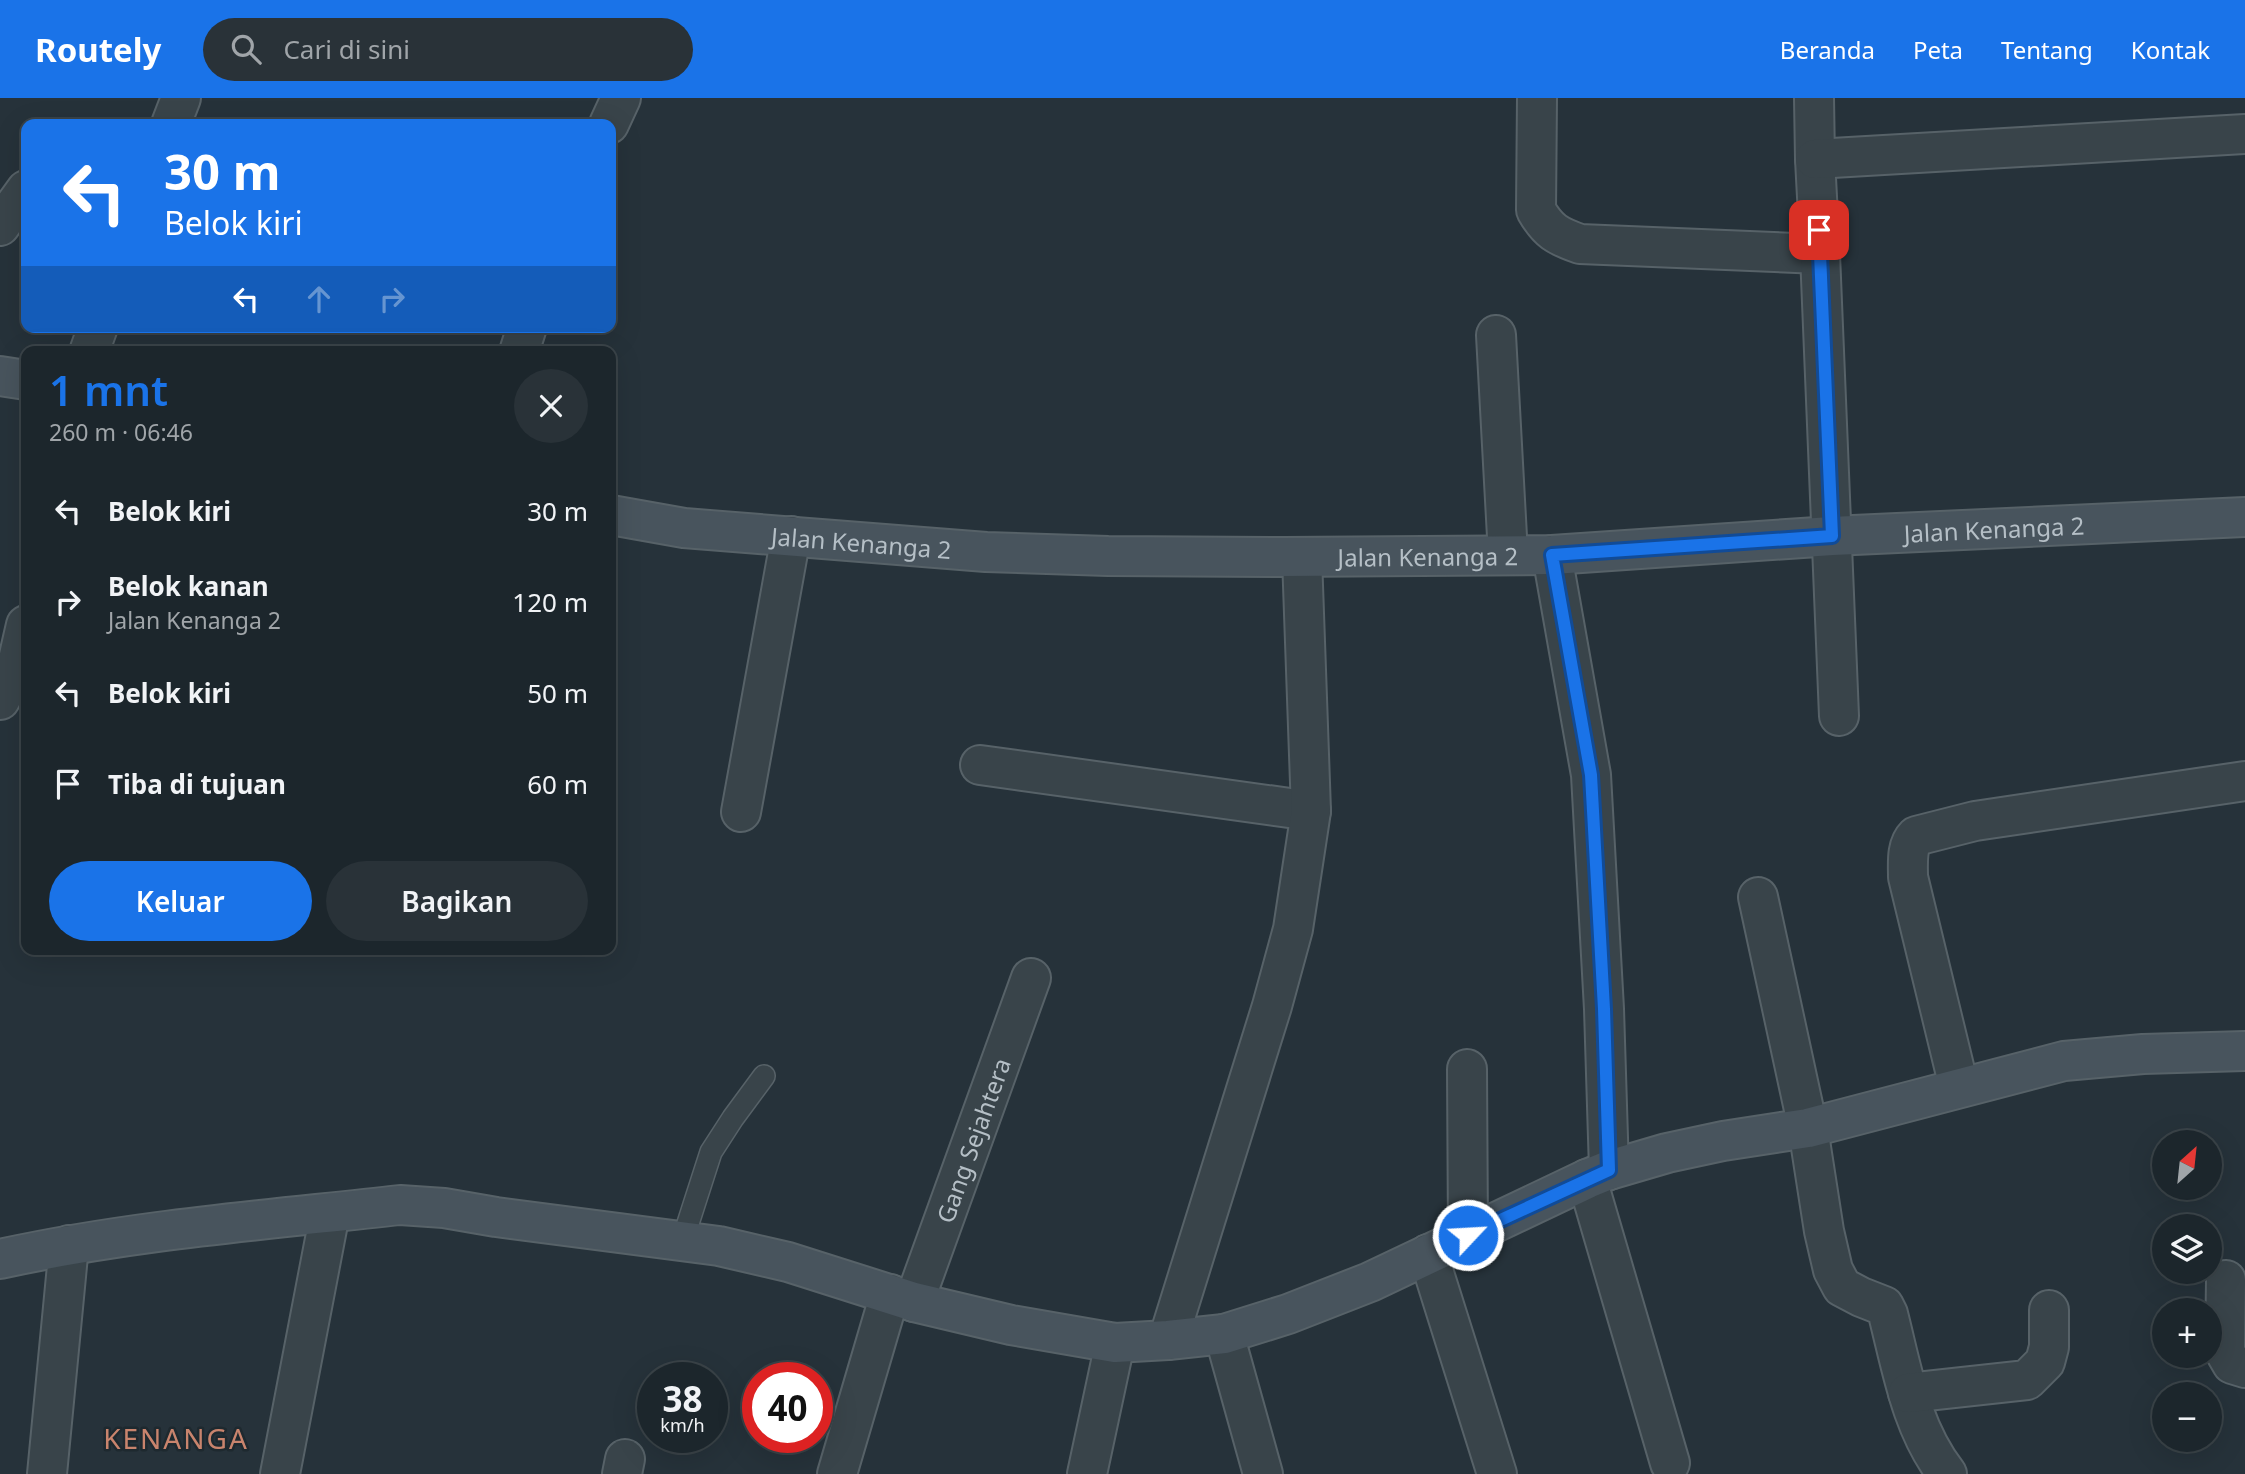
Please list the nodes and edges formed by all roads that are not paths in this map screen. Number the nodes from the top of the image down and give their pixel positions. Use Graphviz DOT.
graph roads {
  1 [pos="181,98"];
  2 [pos="621,98"];
  3 [pos="1537,98"];
  4 [pos="1814,98"];
  5 [pos="173,119"];
  6 [pos="611,119"];
  7 [pos="2245,134"];
  8 [pos="1815,159"];
  9 [pos="21,197"];
  10 [pos="0,226"];
  11 [pos="1821,254"];
  12 [pos="1496,335"];
  13 [pos="0,376"];
  14 [pos="21,379"];
  15 [pos="616,516"];
  16 [pos="2245,517"];
  17 [pos="790,536"];
  18 [pos="1832,536"];
  19 [pos="1508,555"];
  20 [pos="1552,555"];
  21 [pos="1302,557"];
  22 [pos="21,647"];
  23 [pos="0,701"];
  24 [pos="1839,716"];
  25 [pos="979,765"];
  26 [pos="2245,780"];
  27 [pos="1311,811"];
  28 [pos="741,812"];
  29 [pos="1758,897"];
  30 [pos="1031,978"];
  31 [pos="2245,1051"];
  32 [pos="1467,1069"];
  33 [pos="764,1076"];
  34 [pos="1959,1087"];
  35 [pos="1808,1128"];
  36 [pos="1598,1174"];
  37 [pos="330,1213"];
  38 [pos="1468,1235"];
  39 [pos="682,1242"];
  40 [pos="69,1245"];
  41 [pos="1428,1254"];
  42 [pos="0,1259"];
  43 [pos="2226,1280"];
  44 [pos="902,1298"];
  45 [pos="2049,1310"];
  46 [pos="1224,1334"];
  47 [pos="1168,1340"];
  48 [pos="1115,1343"];
  49 [pos="2245,1368"];
  50 [pos="1908,1393"];
  51 [pos="1670,1463"];
  52 [pos="47,1474"];
  53 [pos="280,1474"];
  54 [pos="837,1474"];
  55 [pos="1087,1474"];
  56 [pos="1263,1474"];
  57 [pos="1497,1474"];
  58 [pos="1947,1474"];
  1 -- 5 [label="street"];
  2 -- 6 [label="street"];
  3 -- 11 [label="street"];
  4 -- 8 [label="street"];
  7 -- 8 [label="street"];
  8 -- 11 [label="street"];
  9 -- 10 [label="street"];
  11 -- 18 [label="street"];
  12 -- 19 [label="street"];
  13 -- 14 [label="street"];
  15 -- 17 [label="street, Jalan Kenanga 2"];
  16 -- 18 [label="street, Jalan Kenanga 2"];
  17 -- 21 [label="street, Jalan Kenanga 2"];
  17 -- 28 [label="street"];
  18 -- 20 [label="street, Jalan Kenanga 2"];
  18 -- 24 [label="street"];
  19 -- 20 [label="street, Jalan Kenanga 2"];
  19 -- 21 [label="street, Jalan Kenanga 2"];
  20 -- 36 [label="street"];
  21 -- 27 [label="street"];
  22 -- 23 [label="street"];
  25 -- 27 [label="street"];
  26 -- 34 [label="street"];
  27 -- 47 [label="street"];
  29 -- 35 [label="street"];
  30 -- 44 [label="street, Gang Sejahtera"];
  31 -- 34 [label="street"];
  32 -- 38 [label="street"];
  33 -- 39 [label="lane"];
  34 -- 35 [label="street"];
  35 -- 36 [label="street"];
  35 -- 50 [label="street"];
  36 -- 38 [label="street"];
  36 -- 51 [label="street"];
  37 -- 39 [label="street"];
  37 -- 40 [label="street"];
  37 -- 53 [label="street"];
  38 -- 41 [label="street"];
  39 -- 44 [label="street"];
  40 -- 42 [label="street"];
  40 -- 52 [label="street"];
  41 -- 46 [label="street"];
  41 -- 57 [label="street"];
  43 -- 49 [label="street"];
  44 -- 48 [label="street"];
  44 -- 54 [label="street, Gang Sejahtera"];
  45 -- 50 [label="street"];
  46 -- 47 [label="street"];
  46 -- 56 [label="street"];
  47 -- 48 [label="street"];
  48 -- 55 [label="street"];
  50 -- 58 [label="street"];
}
